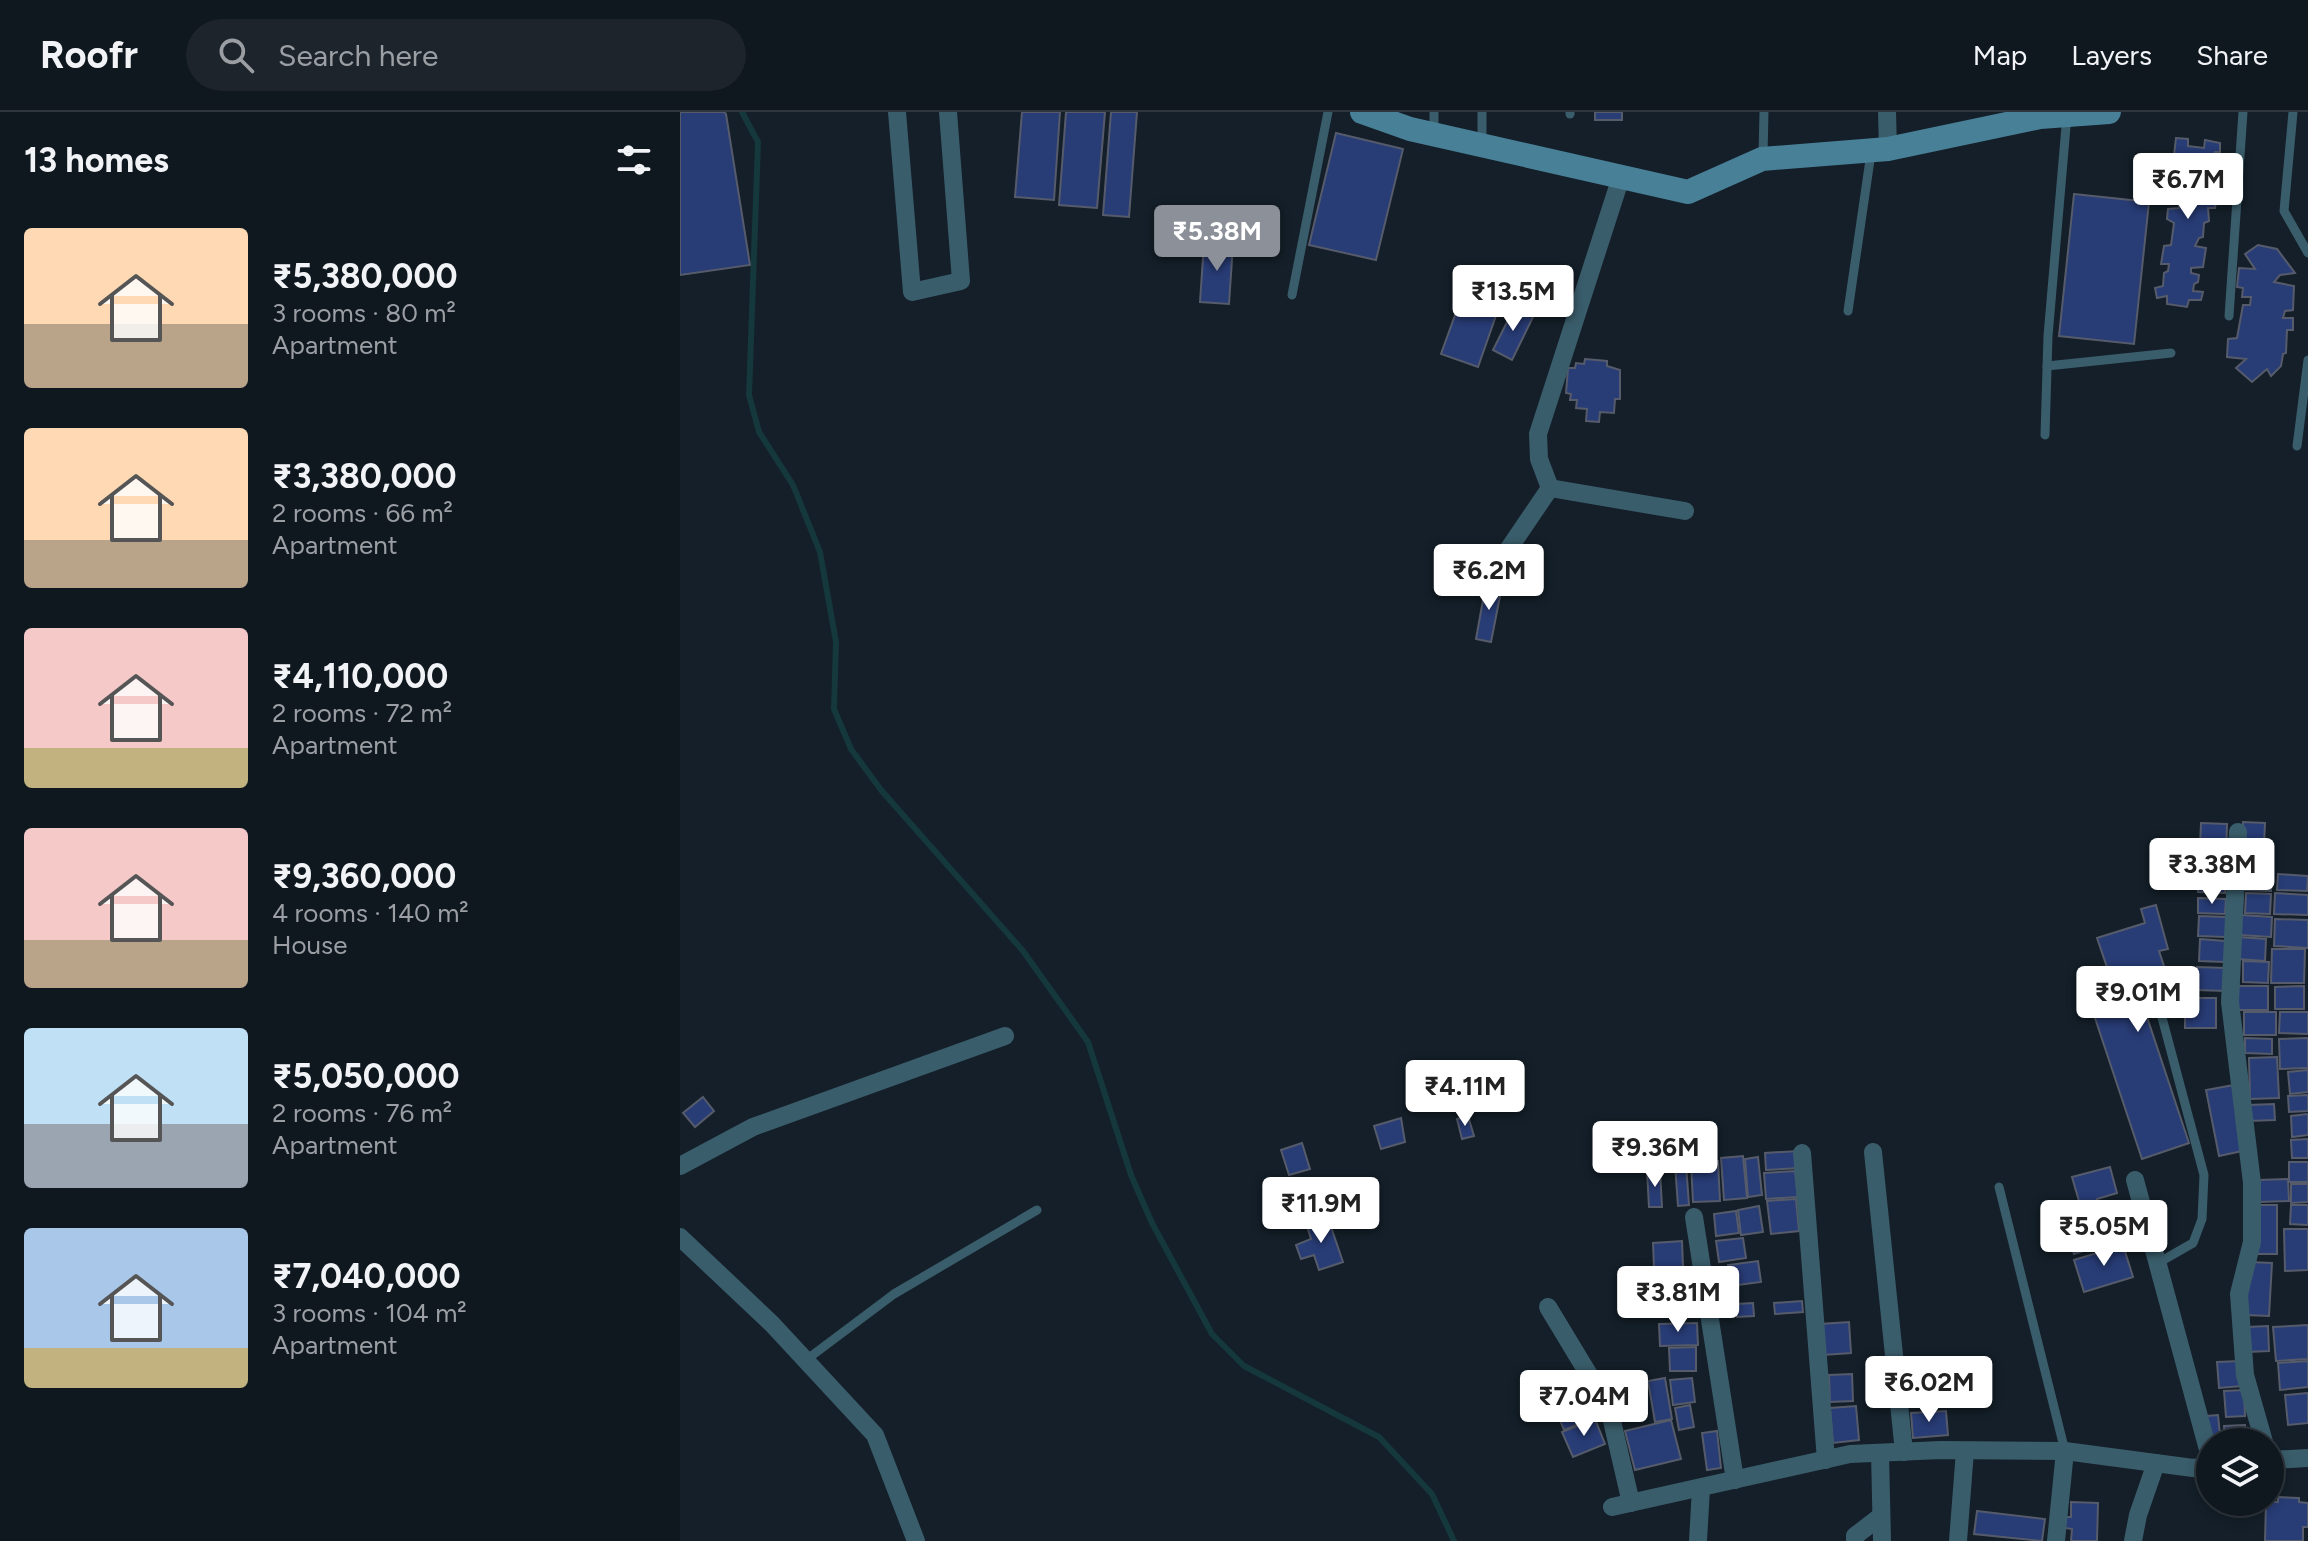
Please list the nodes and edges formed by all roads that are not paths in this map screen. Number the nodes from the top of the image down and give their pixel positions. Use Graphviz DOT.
graph roads {
  1 [pos="897,112"];
  2 [pos="948,112"];
  3 [pos="1328,112"];
  4 [pos="1362,112"];
  5 [pos="1482,112"];
  6 [pos="1764,112"];
  7 [pos="1887,112"];
  8 [pos="2109,112"];
  9 [pos="2243,112"];
  10 [pos="2293,112"];
  11 [pos="2038,115"];
  12 [pos="2067,115"];
  13 [pos="1434,123"];
  14 [pos="1482,145"];
  15 [pos="1879,150"];
  16 [pos="1762,159"];
  17 [pos="1621,177"];
  18 [pos="2308,253"];
  19 [pos="1292,295"];
  20 [pos="1848,311"];
  21 [pos="2229,316"];
  22 [pos="2171,353"];
  23 [pos="2308,360"];
  24 [pos="2047,366"];
  25 [pos="2045,435"];
  26 [pos="2297,446"];
  27 [pos="1550,488"];
  28 [pos="1685,511"];
  29 [pos="1495,569"];
  30 [pos="2238,832"];
  31 [pos="2156,995"];
  32 [pos="1005,1036"];
  33 [pos="1873,1152"];
  34 [pos="1802,1153"];
  35 [pos="680,1166"];
  36 [pos="2135,1180"];
  37 [pos="1999,1187"];
  38 [pos="1037,1210"];
  39 [pos="1694,1217"];
  40 [pos="680,1237"];
  41 [pos="2158,1263"];
  42 [pos="1548,1307"];
  43 [pos="806,1360"];
  44 [pos="2202,1428"];
  45 [pos="2260,1428"];
  46 [pos="1965,1451"];
  47 [pos="2065,1451"];
  48 [pos="1904,1452"];
  49 [pos="1880,1453"];
  50 [pos="2308,1458"];
  51 [pos="2284,1459"];
  52 [pos="1826,1460"];
  53 [pos="2156,1463"];
  54 [pos="2196,1468"];
  55 [pos="1735,1480"];
  56 [pos="1701,1488"];
  57 [pos="1631,1503"];
  58 [pos="1612,1507"];
  59 [pos="1881,1516"];
  60 [pos="916,1541"];
  61 [pos="1698,1541"];
  62 [pos="1855,1541"];
  63 [pos="1882,1541"];
  64 [pos="1958,1541"];
  65 [pos="2056,1541"];
  66 [pos="2133,1541"];
  1 -- 2 [label="street"];
  3 -- 19 [label="lane"];
  4 -- 13 [label="street"];
  5 -- 14 [label="lane"];
  6 -- 16 [label="lane"];
  7 -- 15 [label="street"];
  8 -- 12 [label="street"];
  9 -- 21 [label="lane"];
  10 -- 18 [label="lane"];
  11 -- 12 [label="street"];
  11 -- 15 [label="street"];
  12 -- 24 [label="lane"];
  13 -- 14 [label="street"];
  14 -- 17 [label="street"];
  15 -- 16 [label="street"];
  15 -- 20 [label="lane"];
  16 -- 17 [label="street"];
  17 -- 27 [label="street"];
  22 -- 24 [label="lane"];
  23 -- 26 [label="lane"];
  24 -- 25 [label="lane"];
  27 -- 28 [label="street"];
  27 -- 29 [label="street"];
  30 -- 45 [label="street"];
  31 -- 41 [label="lane"];
  32 -- 35 [label="street"];
  33 -- 48 [label="street"];
  34 -- 52 [label="street"];
  36 -- 41 [label="street"];
  37 -- 47 [label="lane"];
  38 -- 43 [label="lane"];
  39 -- 55 [label="street"];
  40 -- 43 [label="street"];
  41 -- 44 [label="street"];
  42 -- 57 [label="street"];
  43 -- 60 [label="street"];
  46 -- 47 [label="street"];
  46 -- 48 [label="street"];
  46 -- 64 [label="street"];
  47 -- 53 [label="street"];
  47 -- 65 [label="street"];
  48 -- 49 [label="street"];
  49 -- 52 [label="street"];
  49 -- 59 [label="street"];
  50 -- 51 [label="street"];
  52 -- 55 [label="street"];
  53 -- 54 [label="street"];
  53 -- 66 [label="street"];
  55 -- 56 [label="street"];
  56 -- 57 [label="street"];
  56 -- 61 [label="street"];
  57 -- 58 [label="street"];
  59 -- 62 [label="street"];
  59 -- 63 [label="street"];
}
